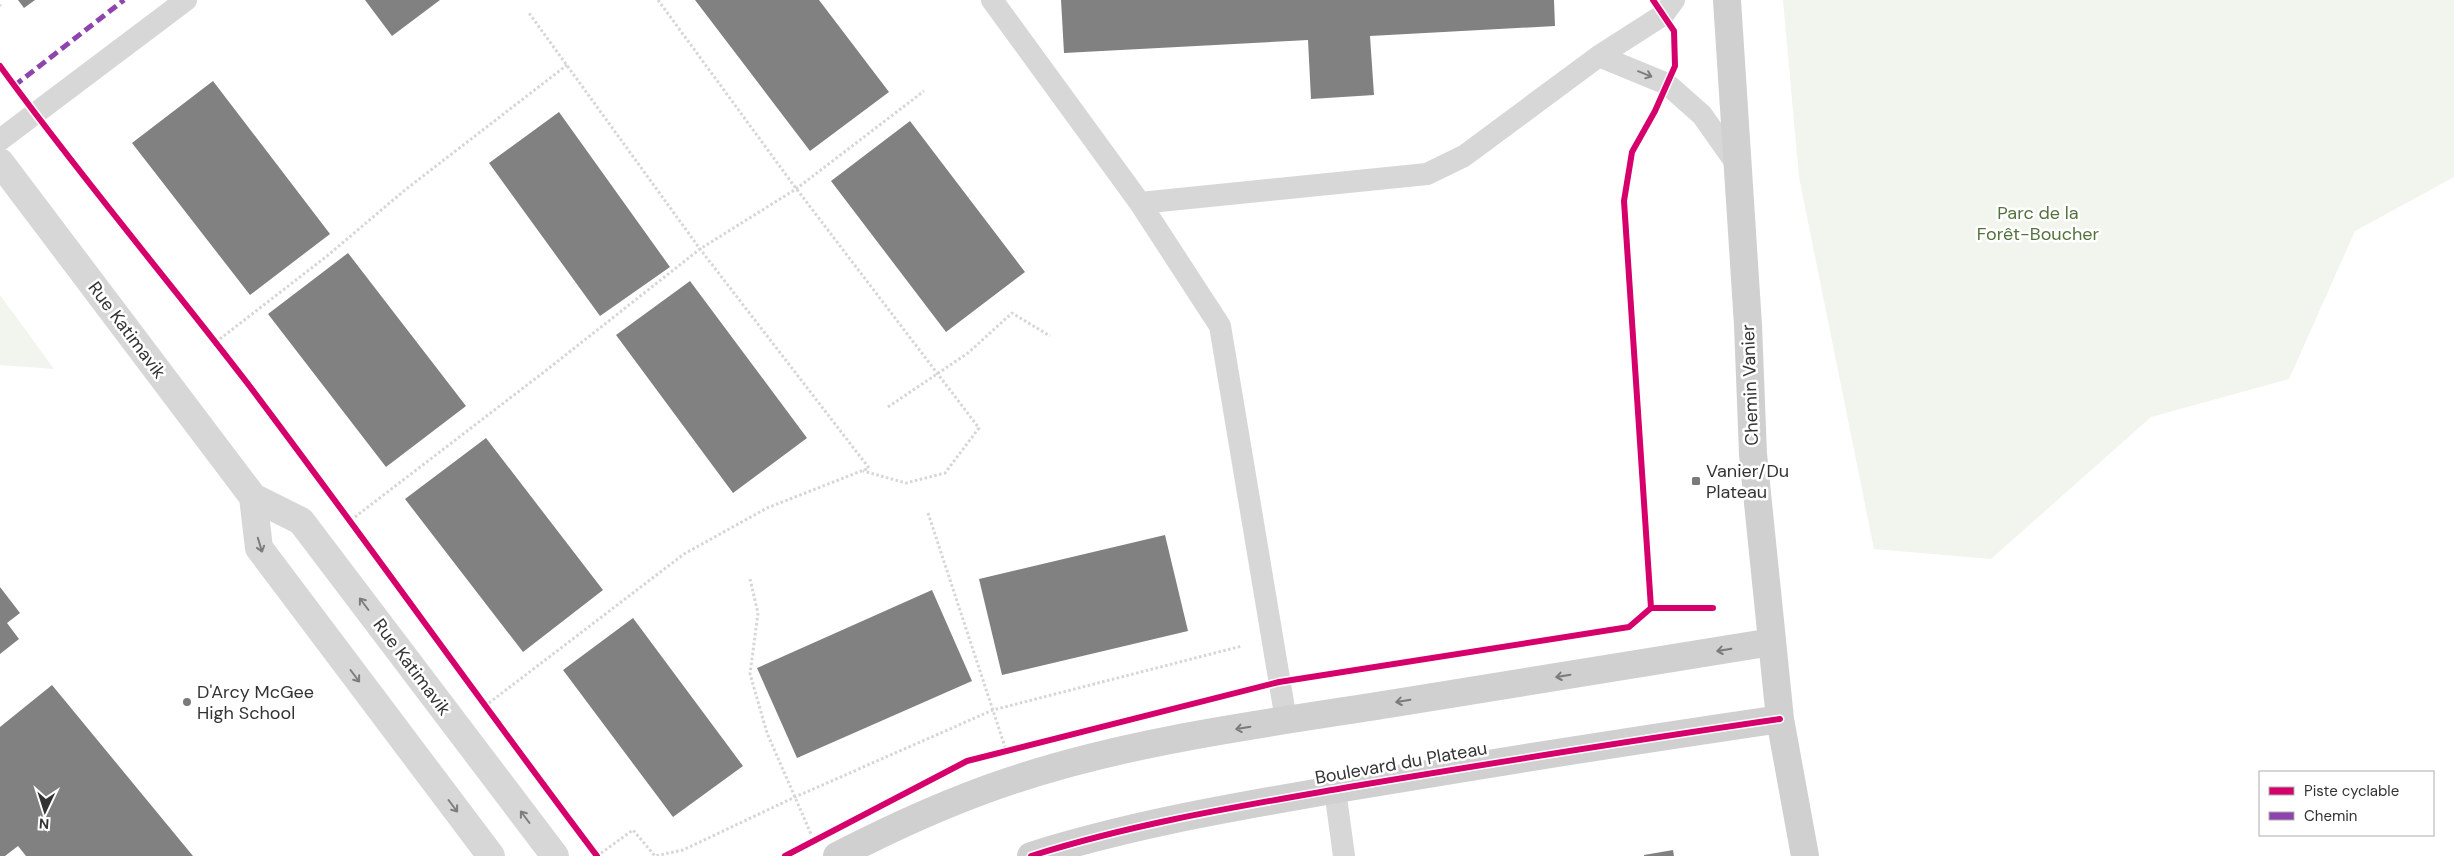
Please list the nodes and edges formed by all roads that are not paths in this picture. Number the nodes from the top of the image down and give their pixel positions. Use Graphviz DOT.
graph roads {
  1 [pos="186,0"];
  2 [pos="992,0"];
  3 [pos="1674,0"];
  4 [pos="1727,0"];
  5 [pos="1599,56"];
  6 [pos="0,140"];
  7 [pos="0,162"];
  8 [pos="1738,166"];
  9 [pos="1140,203"];
  10 [pos="253,497"];
  11 [pos="1772,642"];
  12 [pos="1780,719"];
  13 [pos="1286,720"];
  14 [pos="1335,790"];
  15 [pos="491,856"];
  16 [pos="555,856"];
  17 [pos="837,856"];
  18 [pos="1031,856"];
  19 [pos="1344,856"];
  20 [pos="1805,856"];
  1 -- 6 [label="lane"];
  2 -- 9 [label="lane"];
  3 -- 5 [label="lane"];
  4 -- 8 [label="main road, Chemin Vanier"];
  5 -- 8 [label="lane, one-way"];
  5 -- 9 [label="lane"];
  7 -- 10 [label="street, Rue Katimavik"];
  8 -- 11 [label="main road, Chemin Vanier"];
  9 -- 13 [label="lane"];
  10 -- 15 [label="street, one-way"];
  16 -- 10 [label="street, Rue Katimavik, one-way"];
  11 -- 12 [label="main road, Chemin Vanier"];
  11 -- 13 [label="main road, one-way"];
  12 -- 14 [label="main road, Boulevard du Plateau"];
  12 -- 20 [label="main road, Chemin Vanier"];
  13 -- 17 [label="main road, one-way"];
  14 -- 18 [label="main road, Boulevard du Plateau"];
  14 -- 19 [label="lane"];
}
